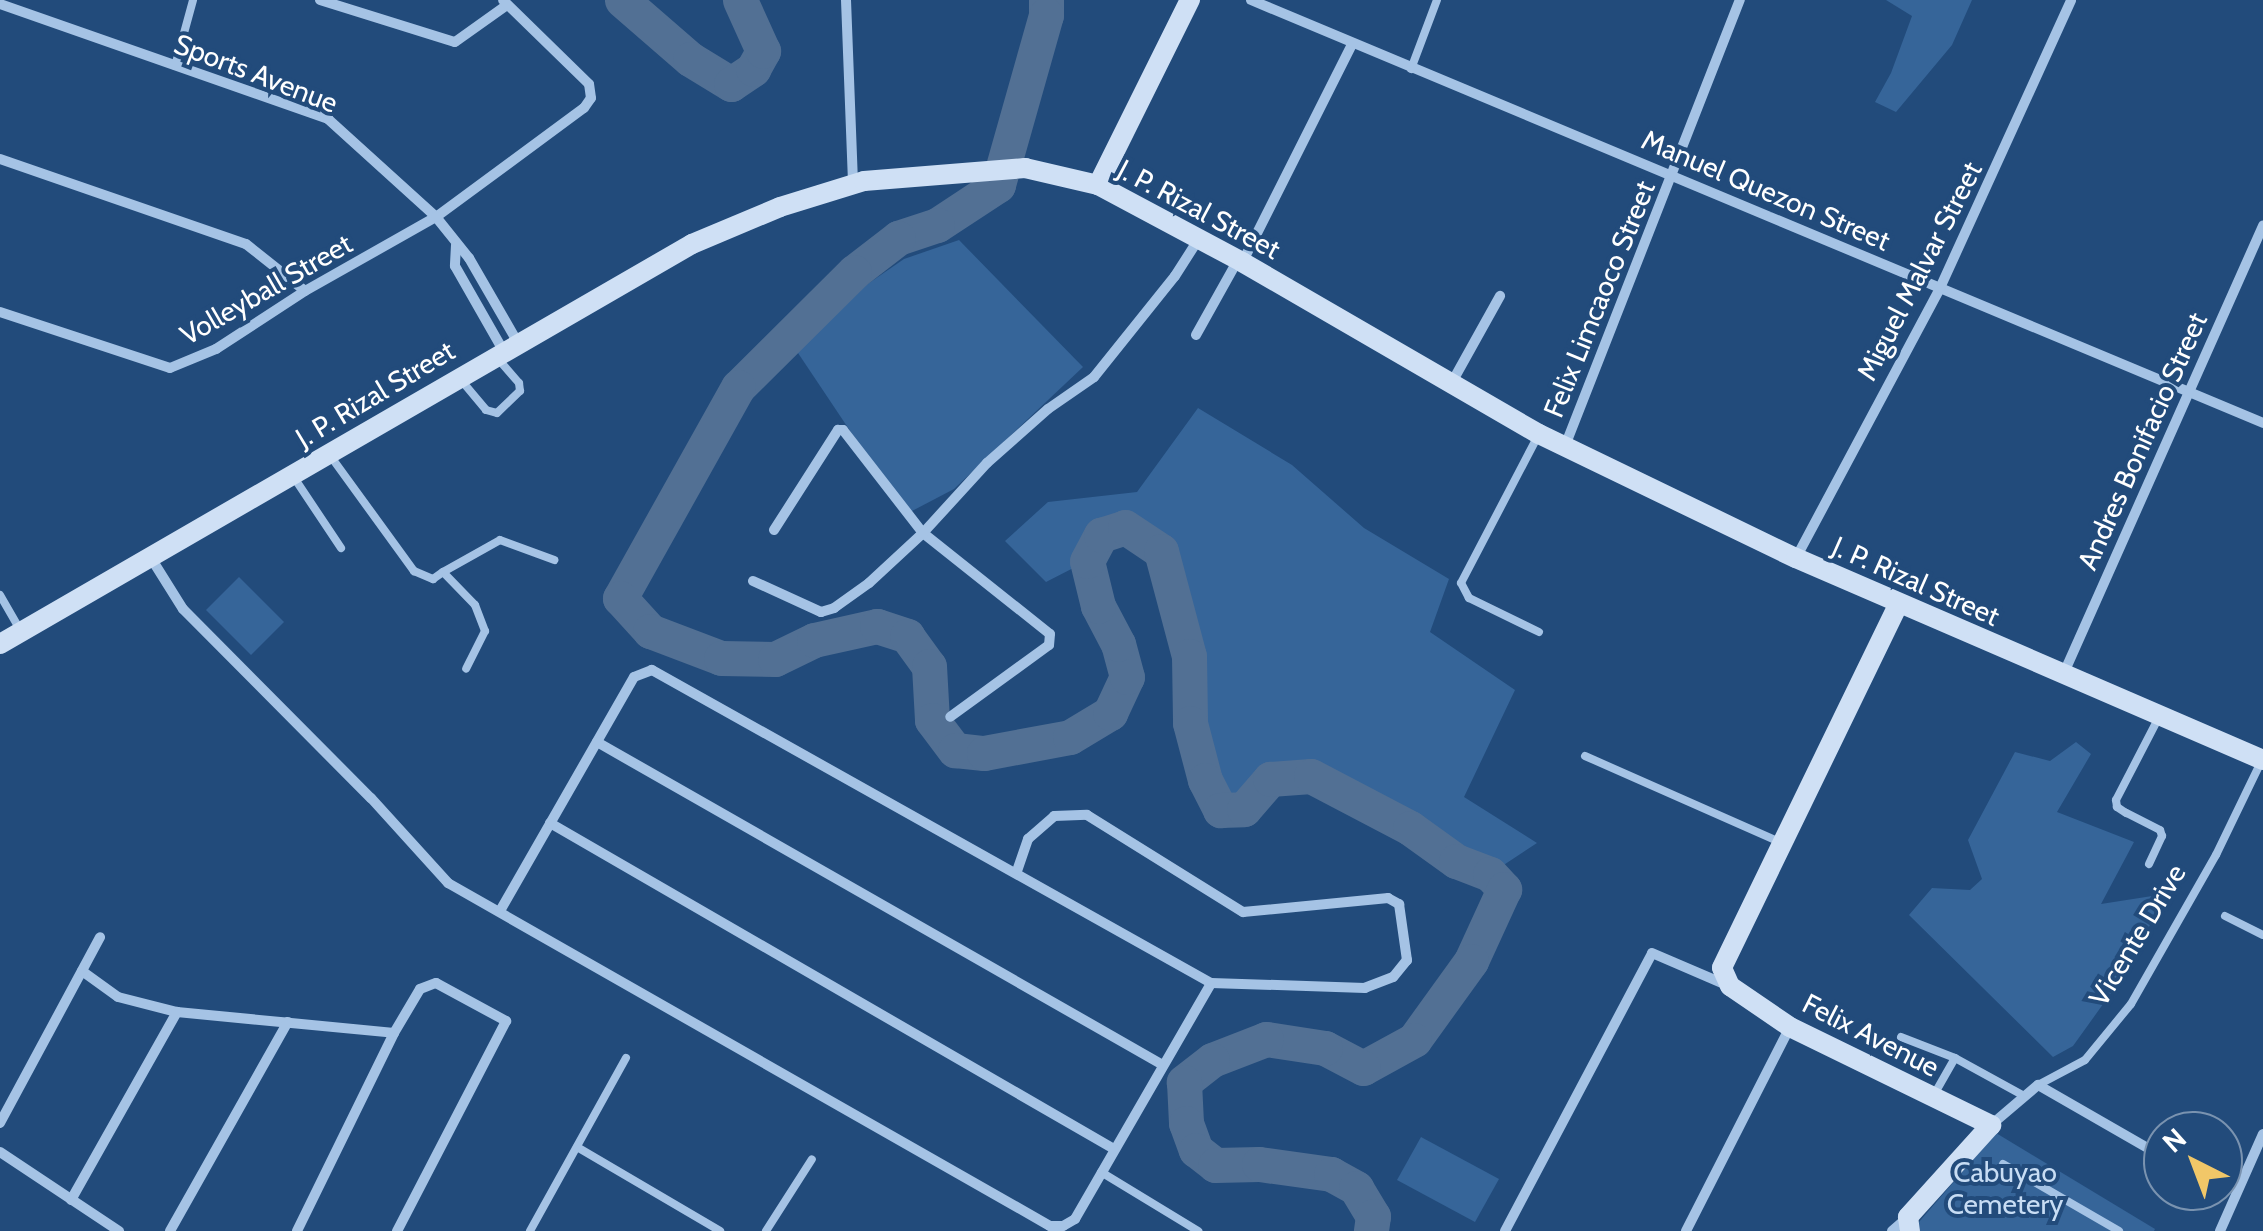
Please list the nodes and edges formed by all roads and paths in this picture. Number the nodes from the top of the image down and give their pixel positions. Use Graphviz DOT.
graph roads {
  1 [pos="193,0"];
  2 [pos="320,0"];
  3 [pos="846,0"];
  4 [pos="1190,0"];
  5 [pos="1251,0"];
  6 [pos="1437,0"];
  7 [pos="1740,0"];
  8 [pos="2071,0"];
  9 [pos="505,3"];
  10 [pos="0,4"];
  11 [pos="1352,44"];
  12 [pos="175,66"];
  13 [pos="1411,68"];
  14 [pos="0,159"];
  15 [pos="1674,174"];
  16 [pos="852,185"];
  17 [pos="1098,185"];
  18 [pos="436,218"];
  19 [pos="2263,226"];
  20 [pos="1198,240"];
  21 [pos="1240,261"];
  22 [pos="1940,288"];
  23 [pos="305,292"];
  24 [pos="1500,296"];
  25 [pos="0,312"];
  26 [pos="1196,335"];
  27 [pos="505,349"];
  28 [pos="458,376"];
  29 [pos="1450,384"];
  30 [pos="2186,392"];
  31 [pos="2263,423"];
  32 [pos="1539,434"];
  33 [pos="1564,447"];
  34 [pos="328,453"];
  35 [pos="292,475"];
  36 [pos="774,530"];
  37 [pos="924,533"];
  38 [pos="341,548"];
  39 [pos="151,558"];
  40 [pos="1796,558"];
  41 [pos="554,560"];
  42 [pos="443,572"];
  43 [pos="753,581"];
  44 [pos="0,595"];
  45 [pos="1898,605"];
  46 [pos="21,632"];
  47 [pos="1538,632"];
  48 [pos="0,644"];
  49 [pos="466,669"];
  50 [pos="2063,675"];
  51 [pos="2159,716"];
  52 [pos="950,717"];
  53 [pos="597,742"];
  54 [pos="1585,756"];
  55 [pos="2263,759"];
  56 [pos="550,823"];
  57 [pos="1786,845"];
  58 [pos="2149,864"];
  59 [pos="1017,871"];
  60 [pos="500,911"];
  61 [pos="2225,916"];
  62 [pos="2263,935"];
  63 [pos="100,937"];
  64 [pos="82,971"];
  65 [pos="1211,984"];
  66 [pos="1730,986"];
  67 [pos="177,1012"];
  68 [pos="288,1022"];
  69 [pos="1790,1027"];
  70 [pos="394,1033"];
  71 [pos="1901,1037"];
  72 [pos="626,1058"];
  73 [pos="1955,1058"];
  74 [pos="1161,1064"];
  75 [pos="2038,1085"];
  76 [pos="2024,1096"];
  77 [pos="1932,1097"];
  78 [pos="0,1122"];
  79 [pos="1991,1125"];
  80 [pos="2263,1134"];
  81 [pos="2143,1145"];
  82 [pos="576,1147"];
  83 [pos="1114,1149"];
  84 [pos="0,1152"];
  85 [pos="2259,1156"];
  86 [pos="812,1159"];
  87 [pos="2003,1164"];
  88 [pos="1101,1172"];
  89 [pos="2243,1182"];
  90 [pos="71,1200"];
  91 [pos="1910,1224"];
  92 [pos="119,1231"];
  93 [pos="170,1231"];
  94 [pos="297,1231"];
  95 [pos="397,1231"];
  96 [pos="530,1231"];
  97 [pos="720,1231"];
  98 [pos="766,1231"];
  99 [pos="1198,1231"];
  100 [pos="1506,1231"];
  101 [pos="1686,1231"];
  102 [pos="1892,1231"];
  103 [pos="2118,1231"];
  1 -- 12 [label="lane"];
  2 -- 9 [label="street"];
  3 -- 16 [label="street"];
  4 -- 17 [label="main road"];
  5 -- 11 [label="street, Manuel Quezon Street"];
  6 -- 13 [label="lane"];
  7 -- 15 [label="street, Felix Limcaoco Street"];
  8 -- 22 [label="street, Miguel Malvar Street"];
  9 -- 18 [label="street, Volleyball Street"];
  10 -- 12 [label="street, Sports Avenue"];
  11 -- 13 [label="street, Manuel Quezon Street"];
  11 -- 21 [label="street"];
  12 -- 18 [label="street, Sports Avenue"];
  13 -- 15 [label="street, Manuel Quezon Street"];
  14 -- 23 [label="street"];
  15 -- 22 [label="street, Manuel Quezon Street"];
  15 -- 33 [label="street, Felix Limcaoco Street"];
  16 -- 17 [label="main road, J. P. Rizal Street"];
  16 -- 27 [label="main road, J. P. Rizal Street"];
  17 -- 20 [label="main road, J. P. Rizal Street"];
  18 -- 23 [label="street, Volleyball Street"];
  18 -- 27 [label="street, Sports Avenue"];
  19 -- 30 [label="street, Andres Bonifacio Street"];
  20 -- 21 [label="main road, J. P. Rizal Street"];
  20 -- 37 [label="street"];
  21 -- 26 [label="street"];
  21 -- 29 [label="main road, J. P. Rizal Street"];
  22 -- 30 [label="street, Manuel Quezon Street"];
  22 -- 40 [label="street, Miguel Malvar Street"];
  23 -- 25 [label="street, Volleyball Street"];
  24 -- 29 [label="street"];
  27 -- 28 [label="main road, J. P. Rizal Street"];
  27 -- 28 [label="lane"];
  28 -- 34 [label="main road, J. P. Rizal Street"];
  29 -- 32 [label="main road, J. P. Rizal Street"];
  30 -- 31 [label="street, Manuel Quezon Street"];
  30 -- 50 [label="street, Andres Bonifacio Street"];
  32 -- 33 [label="main road, J. P. Rizal Street"];
  32 -- 47 [label="lane"];
  33 -- 40 [label="main road, J. P. Rizal Street"];
  34 -- 35 [label="main road, J. P. Rizal Street"];
  34 -- 42 [label="lane"];
  35 -- 38 [label="lane"];
  35 -- 39 [label="main road, J. P. Rizal Street"];
  36 -- 37 [label="street"];
  37 -- 43 [label="street"];
  37 -- 52 [label="street"];
  39 -- 46 [label="main road, J. P. Rizal Street"];
  39 -- 60 [label="street"];
  40 -- 45 [label="main road, J. P. Rizal Street"];
  41 -- 42 [label="lane"];
  42 -- 49 [label="lane"];
  44 -- 46 [label="lane"];
  45 -- 50 [label="main road, J. P. Rizal Street"];
  45 -- 57 [label="main road"];
  46 -- 48 [label="main road, J. P. Rizal Street"];
  50 -- 51 [label="main road, J. P. Rizal Street"];
  51 -- 55 [label="main road, J. P. Rizal Street"];
  51 -- 58 [label="lane"];
  53 -- 56 [label="street"];
  53 -- 59 [label="street"];
  53 -- 74 [label="street"];
  54 -- 57 [label="lane"];
  55 -- 75 [label="lane, Vicente Drive"];
  56 -- 60 [label="street"];
  56 -- 83 [label="street"];
  57 -- 66 [label="main road"];
  59 -- 65 [label="street"];
  59 -- 65 [label="street"];
  60 -- 88 [label="street"];
  61 -- 62 [label="lane"];
  63 -- 64 [label="street"];
  64 -- 67 [label="street"];
  64 -- 78 [label="street"];
  65 -- 74 [label="street"];
  66 -- 69 [label="main road, Felix Avenue"];
  66 -- 100 [label="street"];
  67 -- 68 [label="street"];
  67 -- 90 [label="street"];
  68 -- 70 [label="street"];
  68 -- 93 [label="street"];
  69 -- 77 [label="main road, Felix Avenue"];
  69 -- 101 [label="street"];
  70 -- 94 [label="street"];
  70 -- 95 [label="street"];
  71 -- 73 [label="lane"];
  72 -- 82 [label="lane"];
  73 -- 76 [label="lane"];
  73 -- 77 [label="lane"];
  74 -- 83 [label="street"];
  75 -- 76 [label="street, Vicente Drive"];
  75 -- 81 [label="street"];
  76 -- 79 [label="street, Vicente Drive"];
  77 -- 79 [label="main road, Felix Avenue"];
  79 -- 91 [label="main road, Vicente Drive"];
  80 -- 85 [label="street"];
  82 -- 96 [label="lane"];
  82 -- 97 [label="lane"];
  83 -- 88 [label="street"];
  84 -- 90 [label="street"];
  85 -- 89 [label="street"];
  86 -- 98 [label="lane"];
  87 -- 103 [label="lane"];
  88 -- 99 [label="lane"];
  90 -- 92 [label="street"];
  91 -- 102 [label="street, Vicente Drive"];
}
